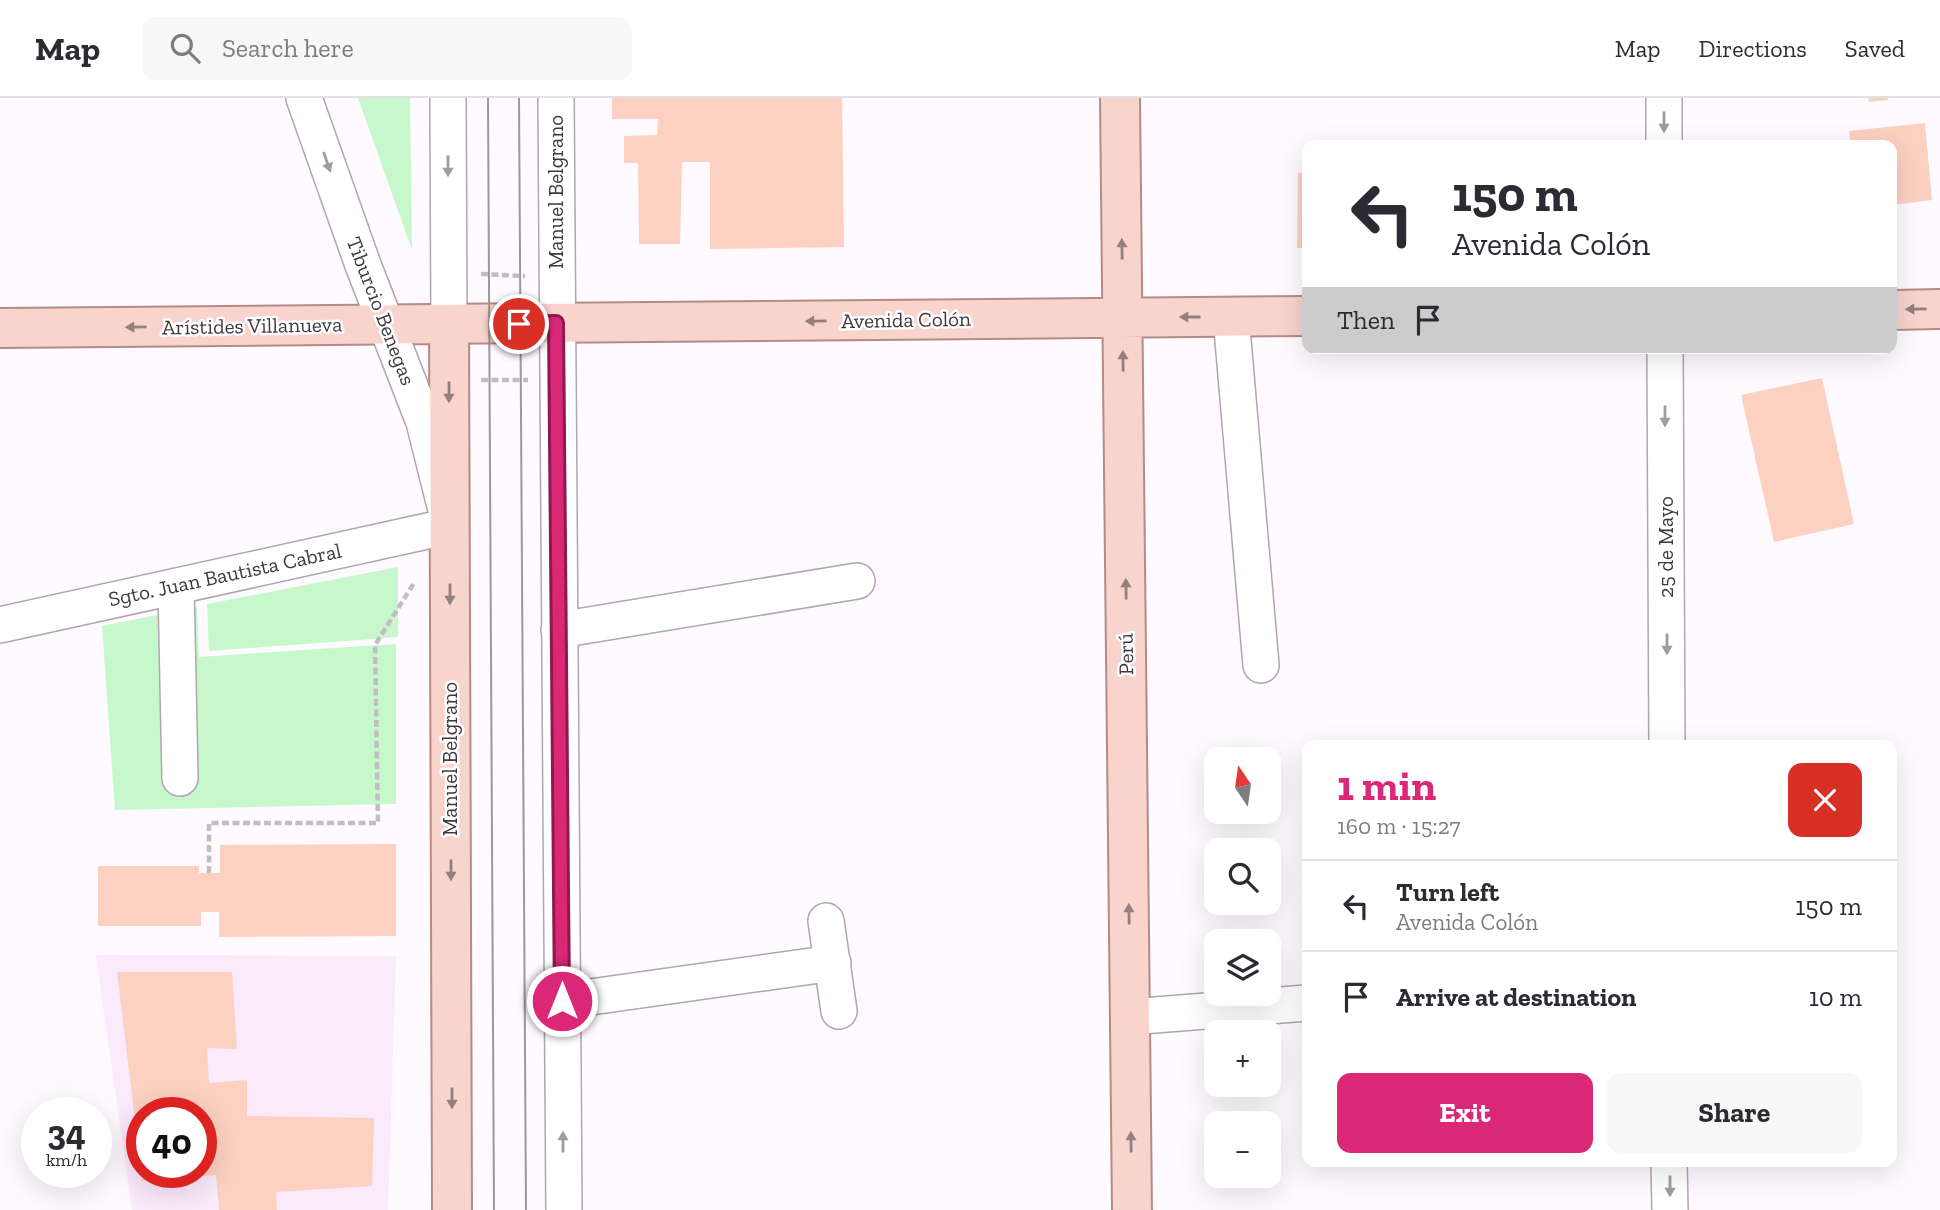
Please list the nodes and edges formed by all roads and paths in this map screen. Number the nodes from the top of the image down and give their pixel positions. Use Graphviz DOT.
graph roads {
  1 [pos="304,98"];
  2 [pos="448,98"];
  3 [pos="556,98"];
  4 [pos="1121,98"];
  5 [pos="1664,98"];
  6 [pos="1664,140"];
  7 [pos="1940,309"];
  8 [pos="1897,310"];
  9 [pos="1302,316"];
  10 [pos="1231,317"];
  11 [pos="1123,318"];
  12 [pos="505,323"];
  13 [pos="556,323"];
  14 [pos="449,324"];
  15 [pos="385,325"];
  16 [pos="0,328"];
  17 [pos="1665,354"];
  18 [pos="450,526"];
  19 [pos="416,580"];
  20 [pos="857,581"];
  21 [pos="176,586"];
  22 [pos="0,625"];
  23 [pos="559,630"];
  24 [pos="1261,665"];
  25 [pos="1667,740"];
  26 [pos="180,778"];
  27 [pos="209,873"];
  28 [pos="826,921"];
  29 [pos="833,963"];
  30 [pos="562,1001"];
  31 [pos="1302,1003"];
  32 [pos="839,1011"];
  33 [pos="1130,1017"];
  34 [pos="1670,1167"];
  35 [pos="452,1210"];
  36 [pos="564,1210"];
  37 [pos="1132,1210"];
  38 [pos="1670,1210"];
  1 -- 15 [label="street, Tiburcio Benegas, one-way"];
  2 -- 14 [label="street, Manuel Belgrano, one-way"];
  3 -- 13 [label="street, Manuel Belgrano"];
  11 -- 4 [label="main road, Perú, one-way"];
  5 -- 6 [label="street, one-way"];
  7 -- 8 [label="main road, one-way"];
  9 -- 10 [label="main road, Avenida Colón"];
  10 -- 11 [label="main road, Avenida Colón, one-way"];
  10 -- 24 [label="street"];
  11 -- 13 [label="main road, Avenida Colón, one-way"];
  33 -- 11 [label="main road, Perú, one-way"];
  12 -- 13 [label="main road, Avenida Colón"];
  12 -- 14 [label="main road, Arístides Villanueva"];
  13 -- 23 [label="street, Manuel Belgrano"];
  14 -- 15 [label="main road, Arístides Villanueva"];
  14 -- 18 [label="main road, Manuel Belgrano, one-way"];
  15 -- 16 [label="main road, Arístides Villanueva, one-way"];
  15 -- 18 [label="street, Tiburcio Benegas"];
  17 -- 25 [label="street, 25 de Mayo, one-way"];
  18 -- 21 [label="street, Sgto. Juan Bautista Cabral"];
  18 -- 35 [label="main road, Manuel Belgrano, one-way"];
  19 -- 27 [label="path"];
  20 -- 23 [label="street"];
  21 -- 22 [label="street, Sgto. Juan Bautista Cabral"];
  21 -- 26 [label="street"];
  23 -- 30 [label="street, Manuel Belgrano"];
  28 -- 29 [label="street"];
  29 -- 30 [label="street"];
  29 -- 32 [label="street"];
  36 -- 30 [label="street, Manuel Belgrano, one-way"];
  31 -- 33 [label="street"];
  37 -- 33 [label="main road, Perú, one-way"];
  34 -- 38 [label="street, one-way"];
}
